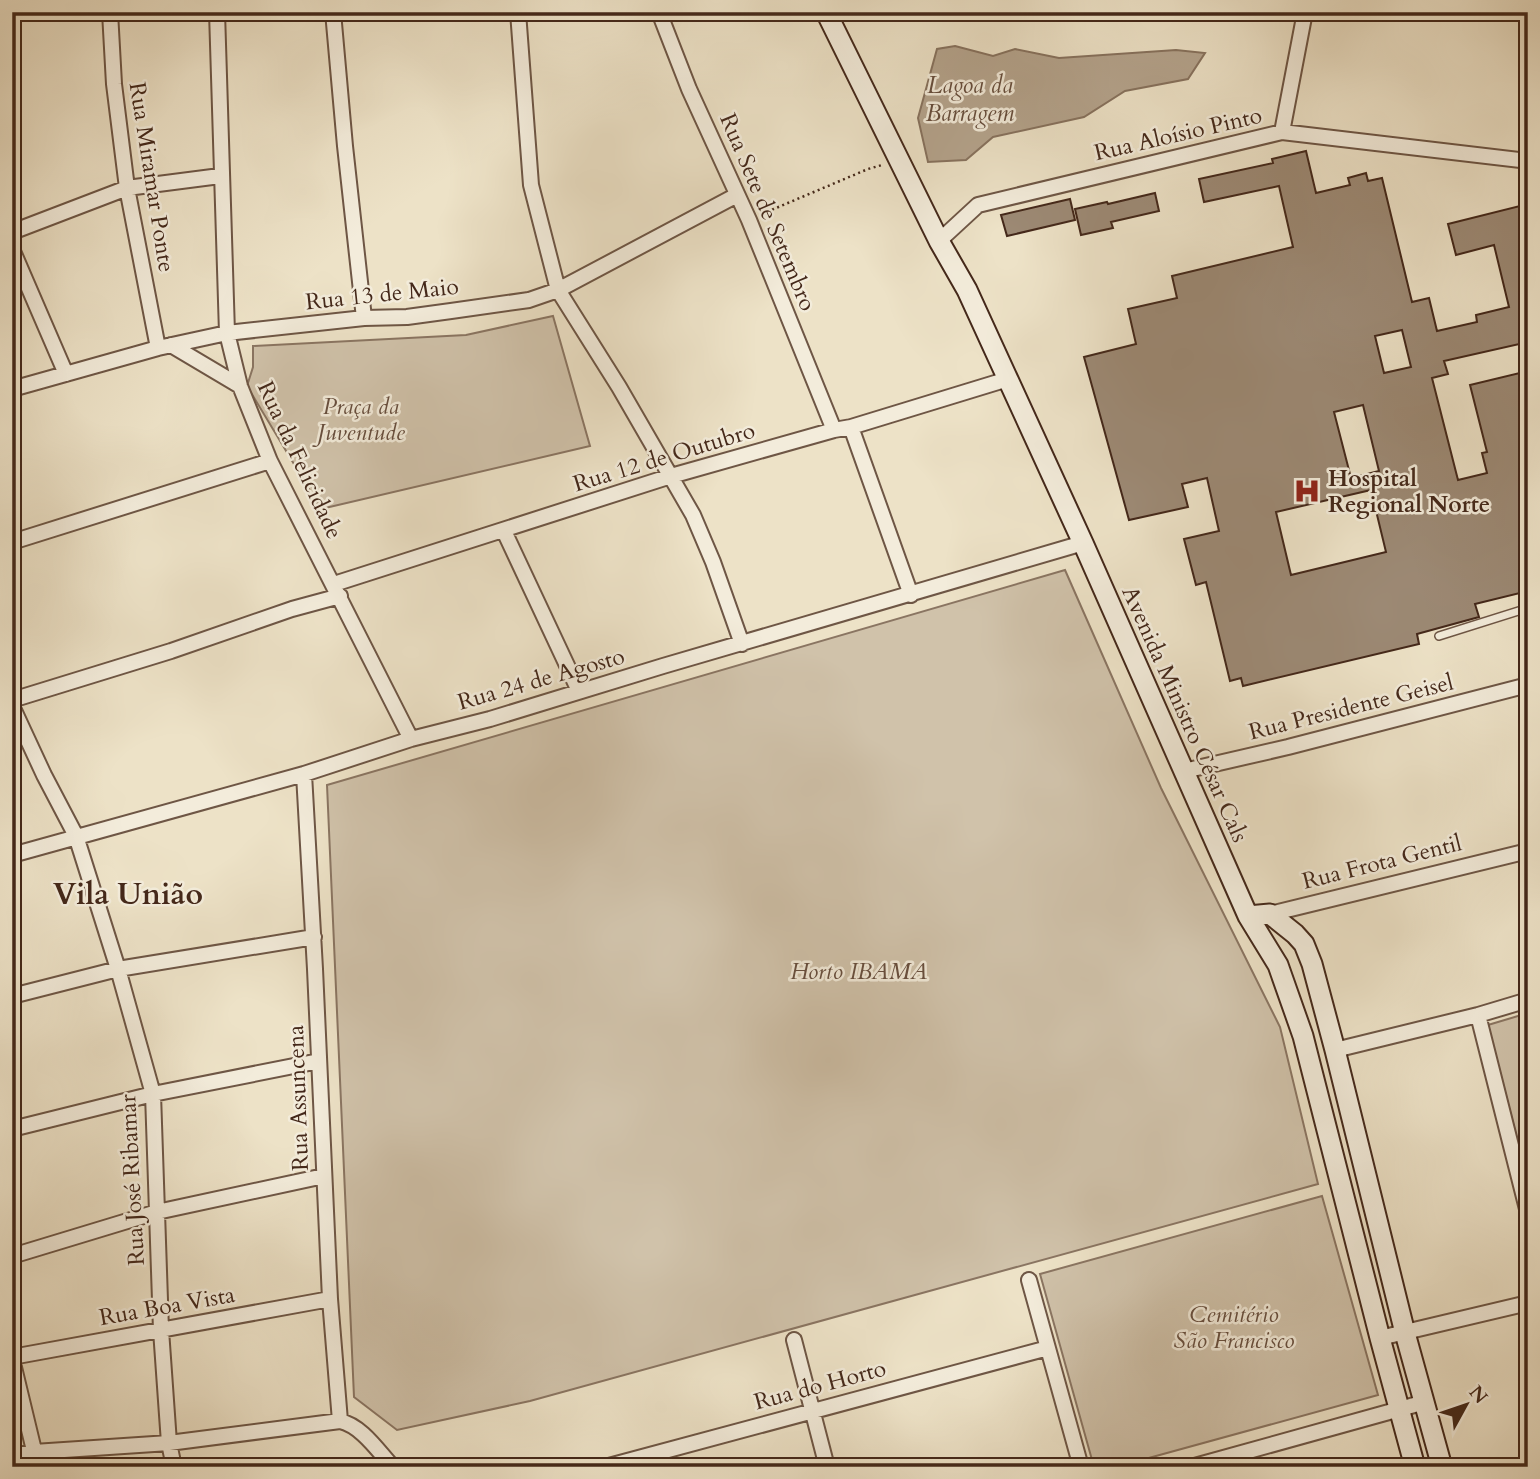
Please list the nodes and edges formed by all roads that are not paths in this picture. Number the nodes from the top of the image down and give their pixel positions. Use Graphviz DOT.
graph roads {
  1 [pos="110,12"];
  2 [pos="216,12"];
  3 [pos="333,12"];
  4 [pos="518,12"];
  5 [pos="659,12"];
  6 [pos="826,12"];
  7 [pos="1305,12"];
  8 [pos="1282,132"];
  9 [pos="1528,161"];
  10 [pos="220,176"];
  11 [pos="127,188"];
  12 [pos="737,195"];
  13 [pos="12,232"];
  14 [pos="939,241"];
  15 [pos="12,249"];
  16 [pos="558,290"];
  17 [pos="364,318"];
  18 [pos="227,333"];
  19 [pos="164,346"];
  20 [pos="66,374"];
  21 [pos="1008,379"];
  22 [pos="240,386"];
  23 [pos="12,389"];
  24 [pos="851,427"];
  25 [pos="834,430"];
  26 [pos="270,461"];
  27 [pos="671,476"];
  28 [pos="504,531"];
  29 [pos="12,542"];
  30 [pos="1083,543"];
  31 [pos="337,590"];
  32 [pos="911,595"];
  33 [pos="1528,608"];
  34 [pos="1439,636"];
  35 [pos="742,644"];
  36 [pos="1528,685"];
  37 [pos="579,691"];
  38 [pos="12,699"];
  39 [pos="12,706"];
  40 [pos="411,739"];
  41 [pos="1184,771"];
  42 [pos="304,774"];
  43 [pos="76,836"];
  44 [pos="1528,851"];
  45 [pos="12,855"];
  46 [pos="1270,914"];
  47 [pos="1248,916"];
  48 [pos="314,937"];
  49 [pos="118,969"];
  50 [pos="12,996"];
  51 [pos="1528,1000"];
  52 [pos="1478,1014"];
  53 [pos="1335,1050"];
  54 [pos="320,1061"];
  55 [pos="153,1094"];
  56 [pos="12,1129"];
  57 [pos="324,1176"];
  58 [pos="157,1212"];
  59 [pos="1528,1213"];
  60 [pos="12,1256"];
  61 [pos="1030,1280"];
  62 [pos="330,1299"];
  63 [pos="1528,1303"];
  64 [pos="161,1330"];
  65 [pos="1405,1333"];
  66 [pos="1380,1338"];
  67 [pos="794,1340"];
  68 [pos="1048,1348"];
  69 [pos="12,1358"];
  70 [pos="1424,1402"];
  71 [pos="1399,1408"];
  72 [pos="812,1410"];
  73 [pos="340,1421"];
  74 [pos="169,1443"];
  75 [pos="12,1455"];
  76 [pos="36,1459"];
  77 [pos="174,1467"];
  78 [pos="393,1467"];
  79 [pos="604,1467"];
  80 [pos="827,1467"];
  81 [pos="1081,1467"];
  82 [pos="1191,1467"];
  83 [pos="1415,1467"];
  84 [pos="1442,1467"];
  1 -- 11 [label="street, Rua Miramar Ponte"];
  2 -- 10 [label="street, Rua da Felicidade"];
  3 -- 17 [label="street"];
  4 -- 16 [label="street"];
  5 -- 12 [label="street, Rua Sete de Setembro"];
  6 -- 14 [label="main road, Avenida Ministro César Cals"];
  7 -- 8 [label="street"];
  8 -- 9 [label="street, Rua Aloísio Pinto"];
  8 -- 14 [label="street, Rua Aloísio Pinto"];
  10 -- 11 [label="street"];
  10 -- 18 [label="street, Rua da Felicidade"];
  11 -- 13 [label="street"];
  11 -- 19 [label="street, Rua Miramar Ponte"];
  12 -- 16 [label="street, Rua 13 de Maio"];
  12 -- 25 [label="street, Rua Sete de Setembro"];
  14 -- 21 [label="main road, Avenida Ministro César Cals"];
  15 -- 20 [label="street"];
  16 -- 17 [label="street, Rua 13 de Maio"];
  16 -- 27 [label="street"];
  17 -- 18 [label="street, Rua 13 de Maio"];
  18 -- 19 [label="street, Rua 13 de Maio"];
  18 -- 22 [label="street, Rua da Felicidade"];
  19 -- 20 [label="street, Rua 13 de Maio"];
  19 -- 22 [label="street"];
  20 -- 23 [label="street, Rua 13 de Maio"];
  21 -- 24 [label="street, Rua 12 de Outubro"];
  21 -- 30 [label="main road, Avenida Ministro César Cals"];
  22 -- 26 [label="street, Rua da Felicidade"];
  24 -- 25 [label="street, Rua 12 de Outubro"];
  24 -- 32 [label="street"];
  25 -- 27 [label="street, Rua 12 de Outubro"];
  26 -- 29 [label="street"];
  26 -- 31 [label="street, Rua da Felicidade"];
  27 -- 28 [label="street, Rua 12 de Outubro"];
  27 -- 35 [label="street"];
  28 -- 31 [label="street, Rua 12 de Outubro"];
  28 -- 37 [label="street"];
  30 -- 32 [label="street, Rua 24 de Agosto"];
  30 -- 41 [label="main road, Avenida Ministro César Cals"];
  31 -- 38 [label="street, Rua 12 de Outubro"];
  31 -- 40 [label="street, Rua da Felicidade"];
  32 -- 35 [label="street, Rua 24 de Agosto"];
  33 -- 34 [label="lane"];
  35 -- 37 [label="street, Rua 24 de Agosto"];
  36 -- 41 [label="street, Rua Presidente Geisel"];
  37 -- 40 [label="street, Rua 24 de Agosto"];
  39 -- 43 [label="street, Rua José Ribamar"];
  40 -- 42 [label="street, Rua 24 de Agosto"];
  41 -- 47 [label="main road, Avenida Ministro César Cals"];
  42 -- 43 [label="street, Rua 24 de Agosto"];
  42 -- 48 [label="street, Rua Assuncena"];
  43 -- 45 [label="street, Rua 24 de Agosto"];
  43 -- 49 [label="street, Rua José Ribamar"];
  44 -- 46 [label="street, Rua Frota Gentil"];
  46 -- 47 [label="main road, Rua Frota Gentil"];
  46 -- 53 [label="main road"];
  47 -- 66 [label="main road, Avenida Ministro César Cals"];
  48 -- 49 [label="street"];
  48 -- 54 [label="street, Rua Assuncena"];
  49 -- 50 [label="street"];
  49 -- 55 [label="street, Rua José Ribamar"];
  51 -- 52 [label="street"];
  52 -- 53 [label="street"];
  52 -- 59 [label="street"];
  53 -- 65 [label="main road"];
  54 -- 55 [label="street"];
  54 -- 57 [label="street, Rua Assuncena"];
  55 -- 56 [label="street"];
  55 -- 58 [label="street, Rua José Ribamar"];
  57 -- 58 [label="street"];
  57 -- 62 [label="street, Rua Assuncena"];
  58 -- 60 [label="street"];
  58 -- 64 [label="street, Rua José Ribamar"];
  61 -- 68 [label="street"];
  62 -- 64 [label="street, Rua Boa Vista"];
  62 -- 73 [label="street, Rua Assuncena"];
  63 -- 65 [label="street"];
  64 -- 69 [label="street, Rua Boa Vista"];
  64 -- 74 [label="street, Rua José Ribamar"];
  65 -- 66 [label="street"];
  65 -- 70 [label="main road"];
  66 -- 71 [label="main road, Avenida Ministro César Cals"];
  67 -- 72 [label="street"];
  68 -- 72 [label="street, Rua do Horto"];
  68 -- 81 [label="street"];
  69 -- 76 [label="street"];
  70 -- 71 [label="street"];
  70 -- 84 [label="main road"];
  71 -- 82 [label="street"];
  71 -- 83 [label="main road, Avenida Ministro César Cals"];
  72 -- 79 [label="street, Rua do Horto"];
  72 -- 80 [label="street"];
  73 -- 74 [label="street"];
  73 -- 78 [label="street"];
  74 -- 76 [label="street"];
  74 -- 77 [label="street, Rua José Ribamar"];
  75 -- 76 [label="street"];
}
